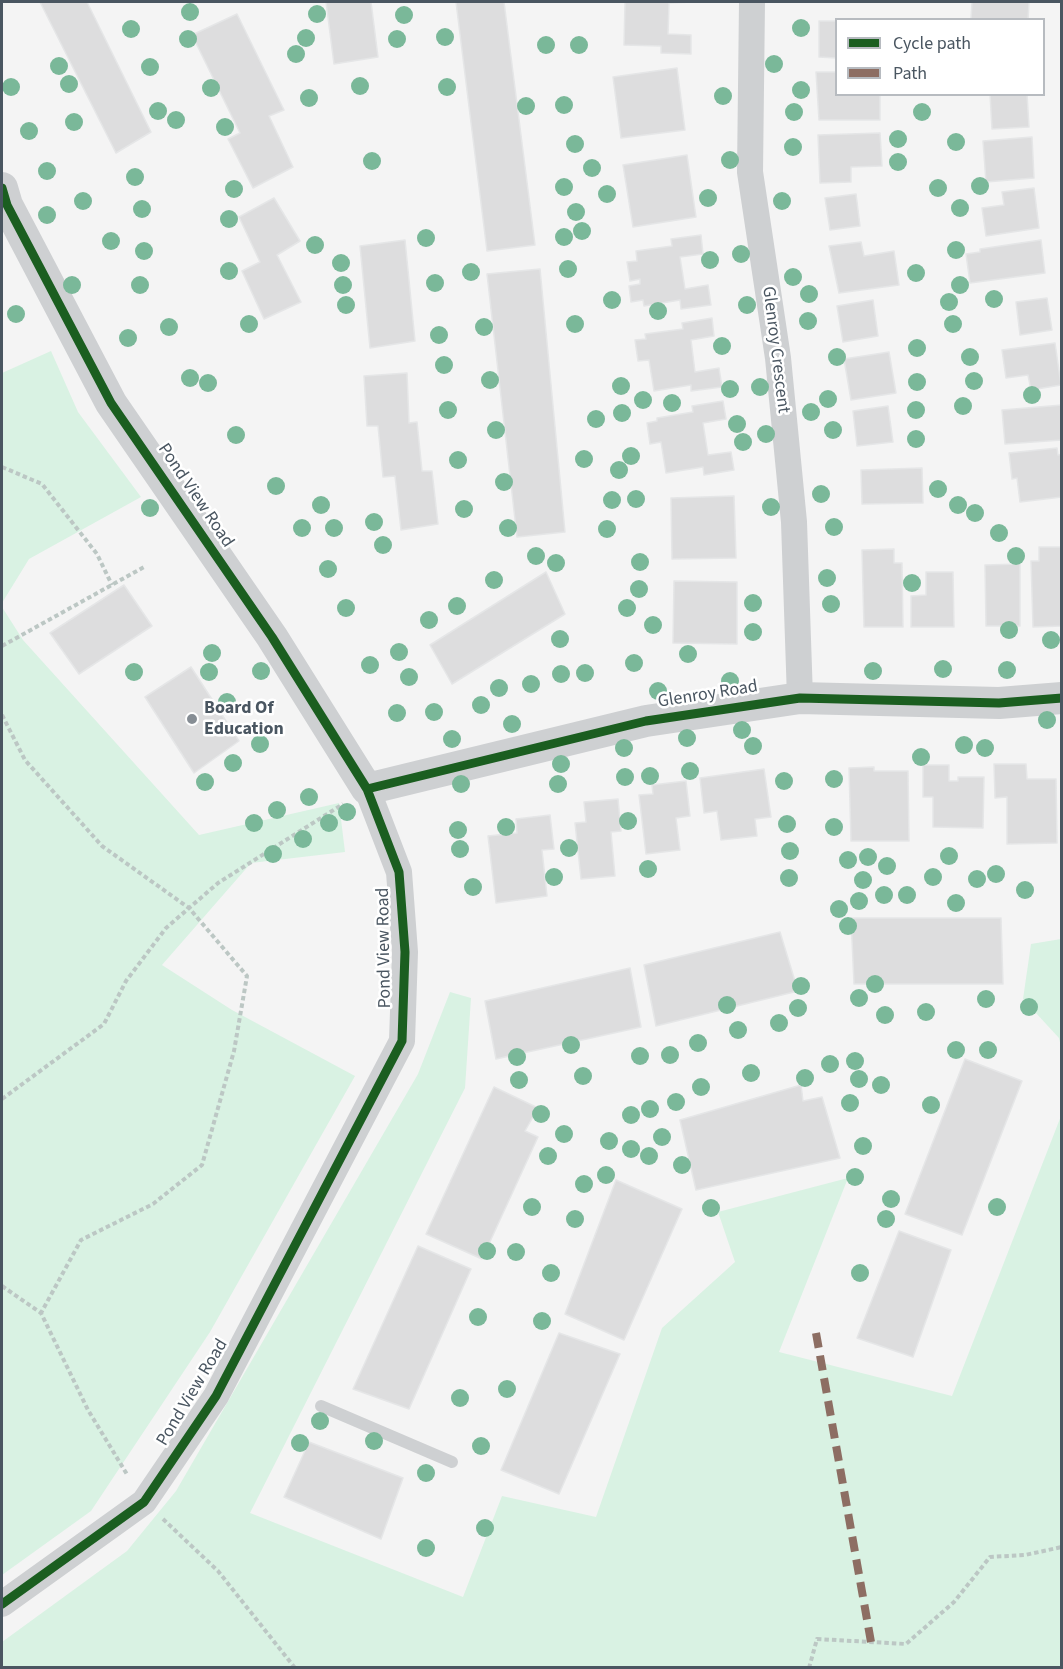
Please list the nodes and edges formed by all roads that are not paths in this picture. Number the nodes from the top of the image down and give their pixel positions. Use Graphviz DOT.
graph roads {
  1 [pos="752,2"];
  2 [pos="2,188"];
  3 [pos="800,698"];
  4 [pos="1062,698"];
  5 [pos="367,789"];
  6 [pos="321,1406"];
  7 [pos="452,1462"];
  8 [pos="2,1604"];
  1 -- 3 [label="street, Glenroy Crescent"];
  2 -- 5 [label="street, Pond View Road"];
  3 -- 4 [label="street, Glenroy Road"];
  3 -- 5 [label="street, Glenroy Road"];
  5 -- 8 [label="street, Pond View Road"];
  6 -- 7 [label="lane"];
}
